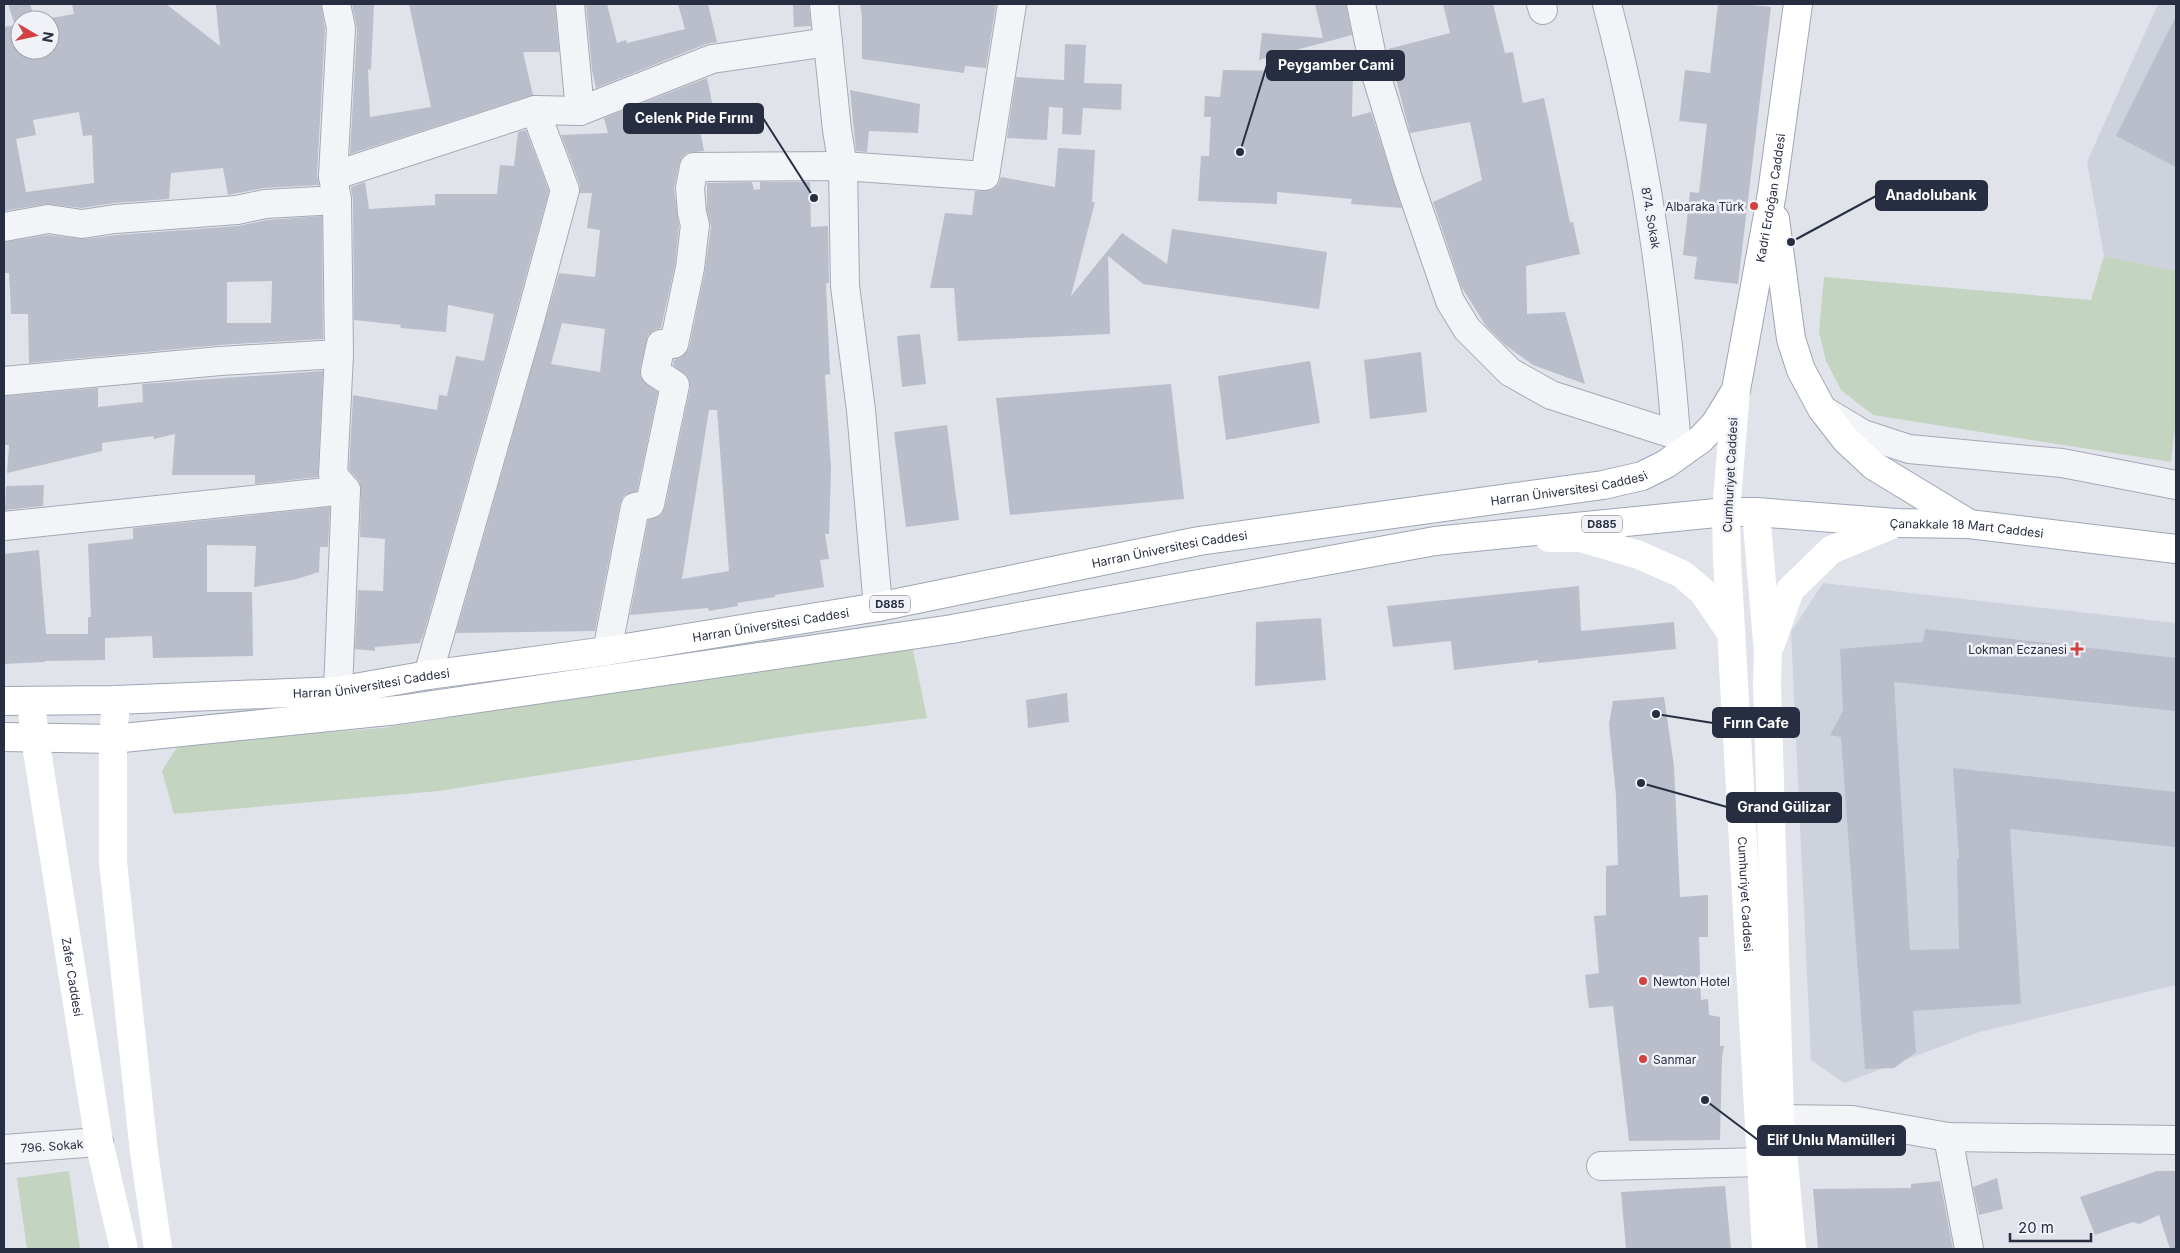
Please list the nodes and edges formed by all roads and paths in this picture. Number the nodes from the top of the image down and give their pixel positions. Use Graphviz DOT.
graph roads {
  1 [pos="336,4"];
  2 [pos="570,4"];
  3 [pos="824,4"];
  4 [pos="1012,4"];
  5 [pos="1361,4"];
  6 [pos="1607,4"];
  7 [pos="1798,4"];
  8 [pos="828,42"];
  9 [pos="535,110"];
  10 [pos="580,111"];
  11 [pos="843,166"];
  12 [pos="335,188"];
  13 [pos="1772,193"];
  14 [pos="4,227"];
  15 [pos="339,354"];
  16 [pos="4,381"];
  17 [pos="1736,390"];
  18 [pos="1822,409"];
  19 [pos="2176,485"];
  20 [pos="346,490"];
  21 [pos="1726,512"];
  22 [pos="1756,512"];
  23 [pos="1896,523"];
  24 [pos="1969,524"];
  25 [pos="4,526"];
  26 [pos="1448,539"];
  27 [pos="2176,549"];
  28 [pos="878,606"];
  29 [pos="1732,636"];
  30 [pos="607,651"];
  31 [pos="1768,653"];
  32 [pos="428,675"];
  33 [pos="338,691"];
  34 [pos="116,700"];
  35 [pos="4,701"];
  36 [pos="32,702"];
  37 [pos="4,737"];
  38 [pos="35,738"];
  39 [pos="113,739"];
  40 [pos="1780,1119"];
  41 [pos="1948,1137"];
  42 [pos="2176,1140"];
  43 [pos="100,1142"];
  44 [pos="4,1149"];
  45 [pos="1762,1162"];
  46 [pos="1601,1166"];
  47 [pos="124,1249"];
  48 [pos="158,1249"];
  49 [pos="1766,1249"];
  50 [pos="1792,1249"];
  51 [pos="1970,1249"];
  1 -- 12 [label="street"];
  2 -- 10 [label="street"];
  3 -- 8 [label="street"];
  4 -- 11 [label="street"];
  5 -- 6 [label="street, 874. Sokak"];
  7 -- 13 [label="main road, Kadri Erdoğan Caddesi / D885"];
  8 -- 10 [label="street"];
  8 -- 11 [label="street"];
  9 -- 10 [label="street"];
  9 -- 12 [label="street"];
  9 -- 32 [label="street"];
  11 -- 28 [label="street"];
  11 -- 30 [label="street"];
  12 -- 14 [label="street"];
  12 -- 15 [label="street"];
  13 -- 17 [label="main road, Kadri Erdoğan Caddesi / D885"];
  13 -- 18 [label="main road"];
  15 -- 16 [label="street"];
  15 -- 20 [label="street"];
  17 -- 21 [label="main road, Cumhuriyet Caddesi"];
  17 -- 28 [label="main road, Harran Üniversitesi Caddesi / D885"];
  18 -- 19 [label="street"];
  18 -- 24 [label="main road"];
  20 -- 25 [label="street"];
  20 -- 33 [label="street"];
  21 -- 22 [label="main road, D885"];
  21 -- 26 [label="main road, D885"];
  21 -- 29 [label="main road, Cumhuriyet Caddesi"];
  22 -- 23 [label="main road, Çanakkale 18 Mart Caddesi"];
  22 -- 31 [label="main road, Cumhuriyet Caddesi"];
  23 -- 24 [label="main road, Çanakkale 18 Mart Caddesi"];
  23 -- 31 [label="main road"];
  24 -- 27 [label="main road, Çanakkale 18 Mart Caddesi"];
  26 -- 29 [label="main road"];
  26 -- 39 [label="main road, D885"];
  28 -- 30 [label="main road, Harran Üniversitesi Caddesi / D885"];
  29 -- 45 [label="main road, Cumhuriyet Caddesi"];
  30 -- 32 [label="main road, Harran Üniversitesi Caddesi / D885"];
  31 -- 40 [label="main road, Cumhuriyet Caddesi"];
  32 -- 33 [label="main road, Harran Üniversitesi Caddesi / D885"];
  33 -- 34 [label="main road, Harran Üniversitesi Caddesi / D885"];
  34 -- 36 [label="main road, Harran Üniversitesi Caddesi / D885"];
  34 -- 39 [label="main road"];
  35 -- 36 [label="main road, Harran Üniversitesi Caddesi / D885"];
  36 -- 38 [label="main road, Zafer Caddesi"];
  37 -- 38 [label="main road, D885"];
  38 -- 39 [label="main road, D885"];
  38 -- 43 [label="main road, Zafer Caddesi"];
  39 -- 48 [label="main road"];
  40 -- 41 [label="street"];
  40 -- 50 [label="main road, Cumhuriyet Caddesi"];
  41 -- 42 [label="street"];
  41 -- 51 [label="street"];
  43 -- 44 [label="street, 796. Sokak"];
  43 -- 47 [label="main road, Zafer Caddesi"];
  45 -- 46 [label="street"];
  45 -- 49 [label="main road, Cumhuriyet Caddesi"];
}
